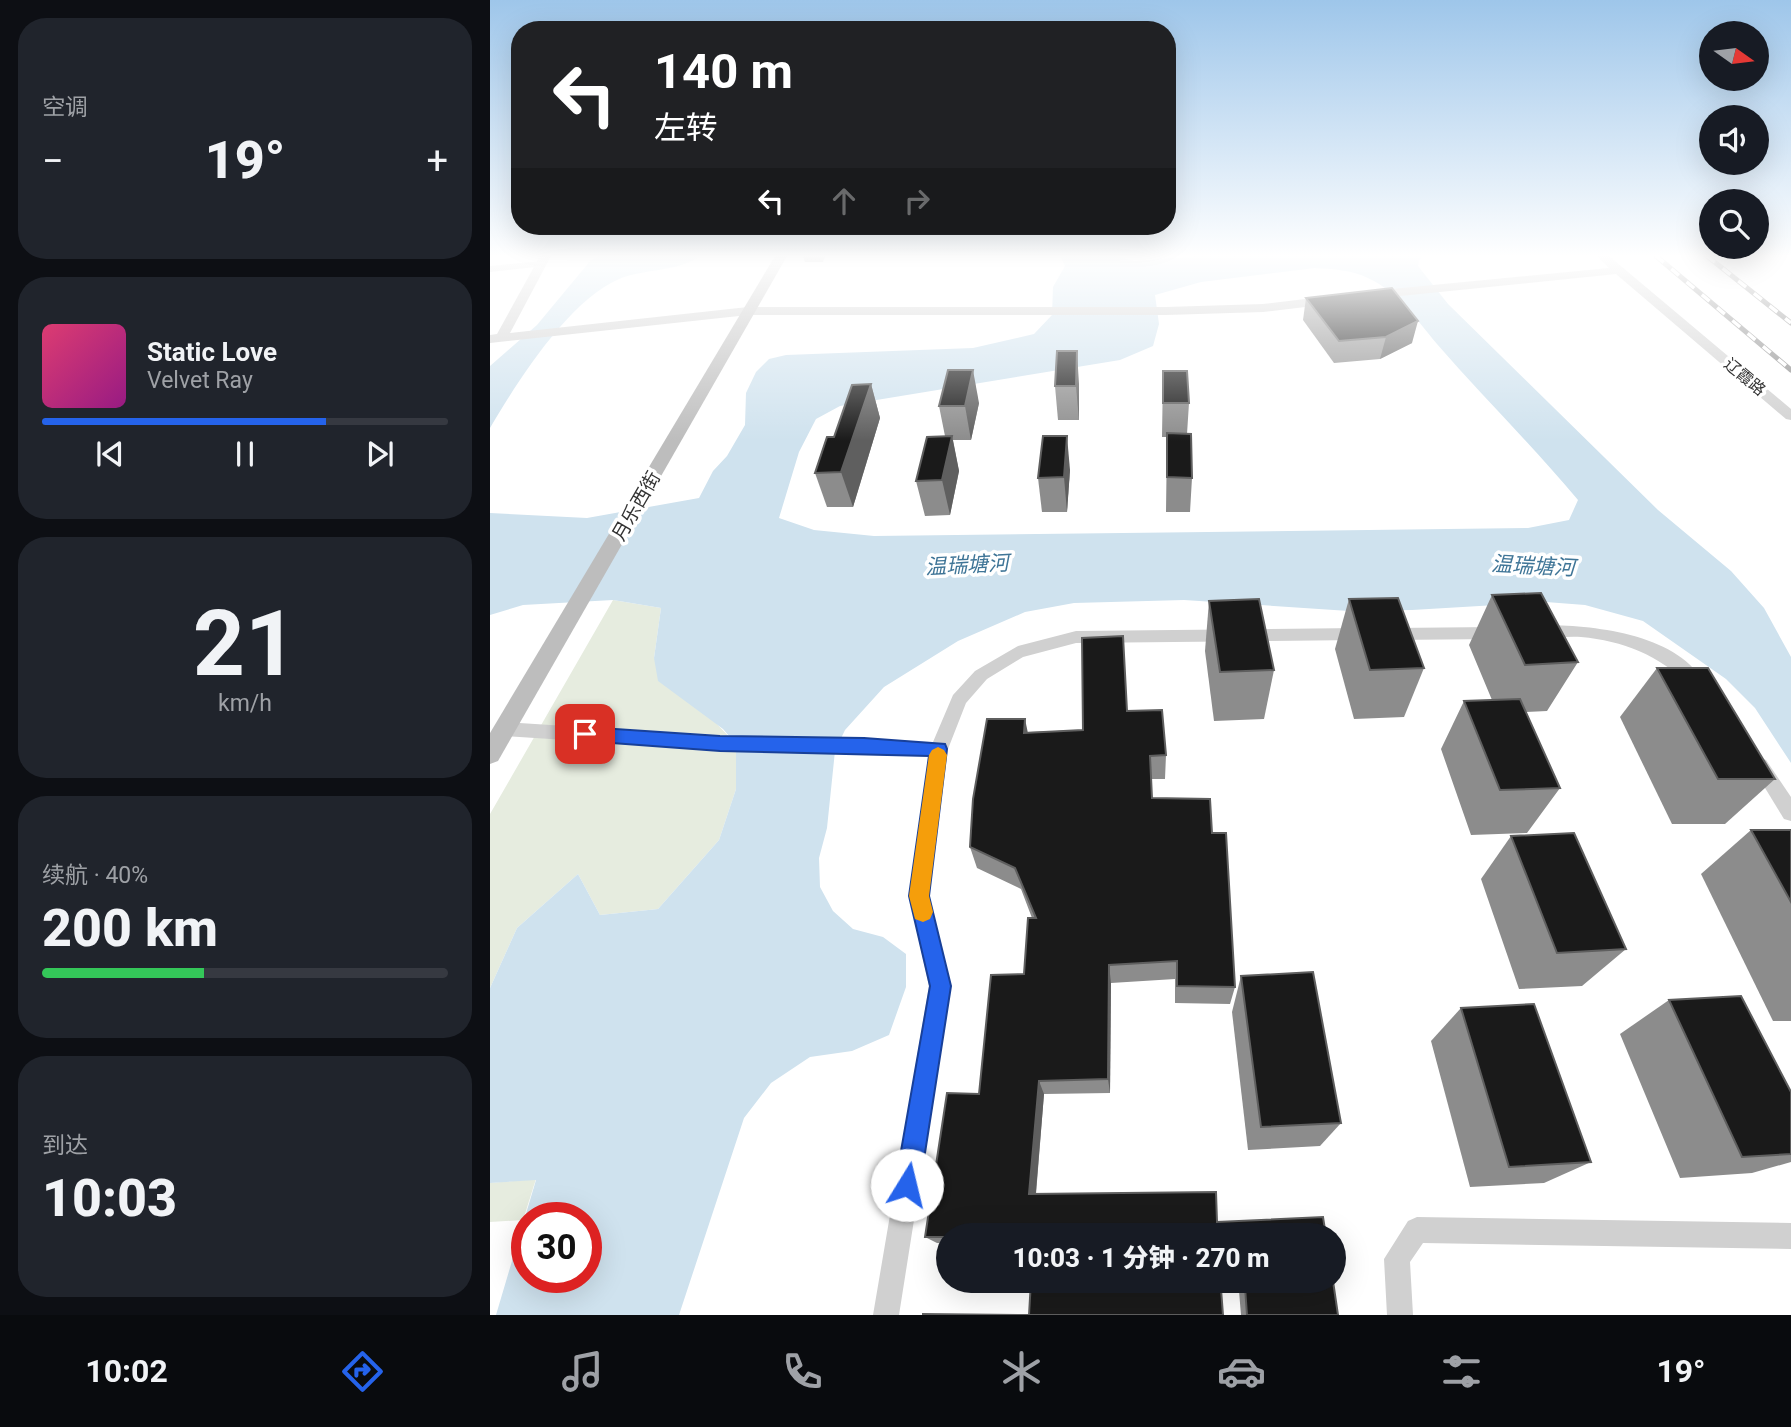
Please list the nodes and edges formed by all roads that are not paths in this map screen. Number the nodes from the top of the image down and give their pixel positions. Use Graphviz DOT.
graph roads {
  1 [pos="509,317"];
  2 [pos="688,317"];
  3 [pos="744,317"];
  4 [pos="1674,317"];
  5 [pos="496,339"];
  6 [pos="1791,416"];
  7 [pos="1710,698"];
  8 [pos="497,728"];
  9 [pos="939,749"];
  10 [pos="490,754"];
  11 [pos="1755,757"];
  12 [pos="1791,813"];
  13 [pos="1791,1236"];
  14 [pos="886,1315"];
  15 [pos="1400,1315"];
  1 -- 5 [label="street"];
  2 -- 5 [label="street"];
  3 -- 8 [label="main road, 月乐西街"];
  4 -- 6 [label="street, 辽霞路"];
  7 -- 9 [label="street"];
  8 -- 9 [label="street"];
  8 -- 10 [label="main road, 月乐西街"];
  9 -- 14 [label="street"];
  11 -- 12 [label="street"];
  13 -- 15 [label="street"];
}
